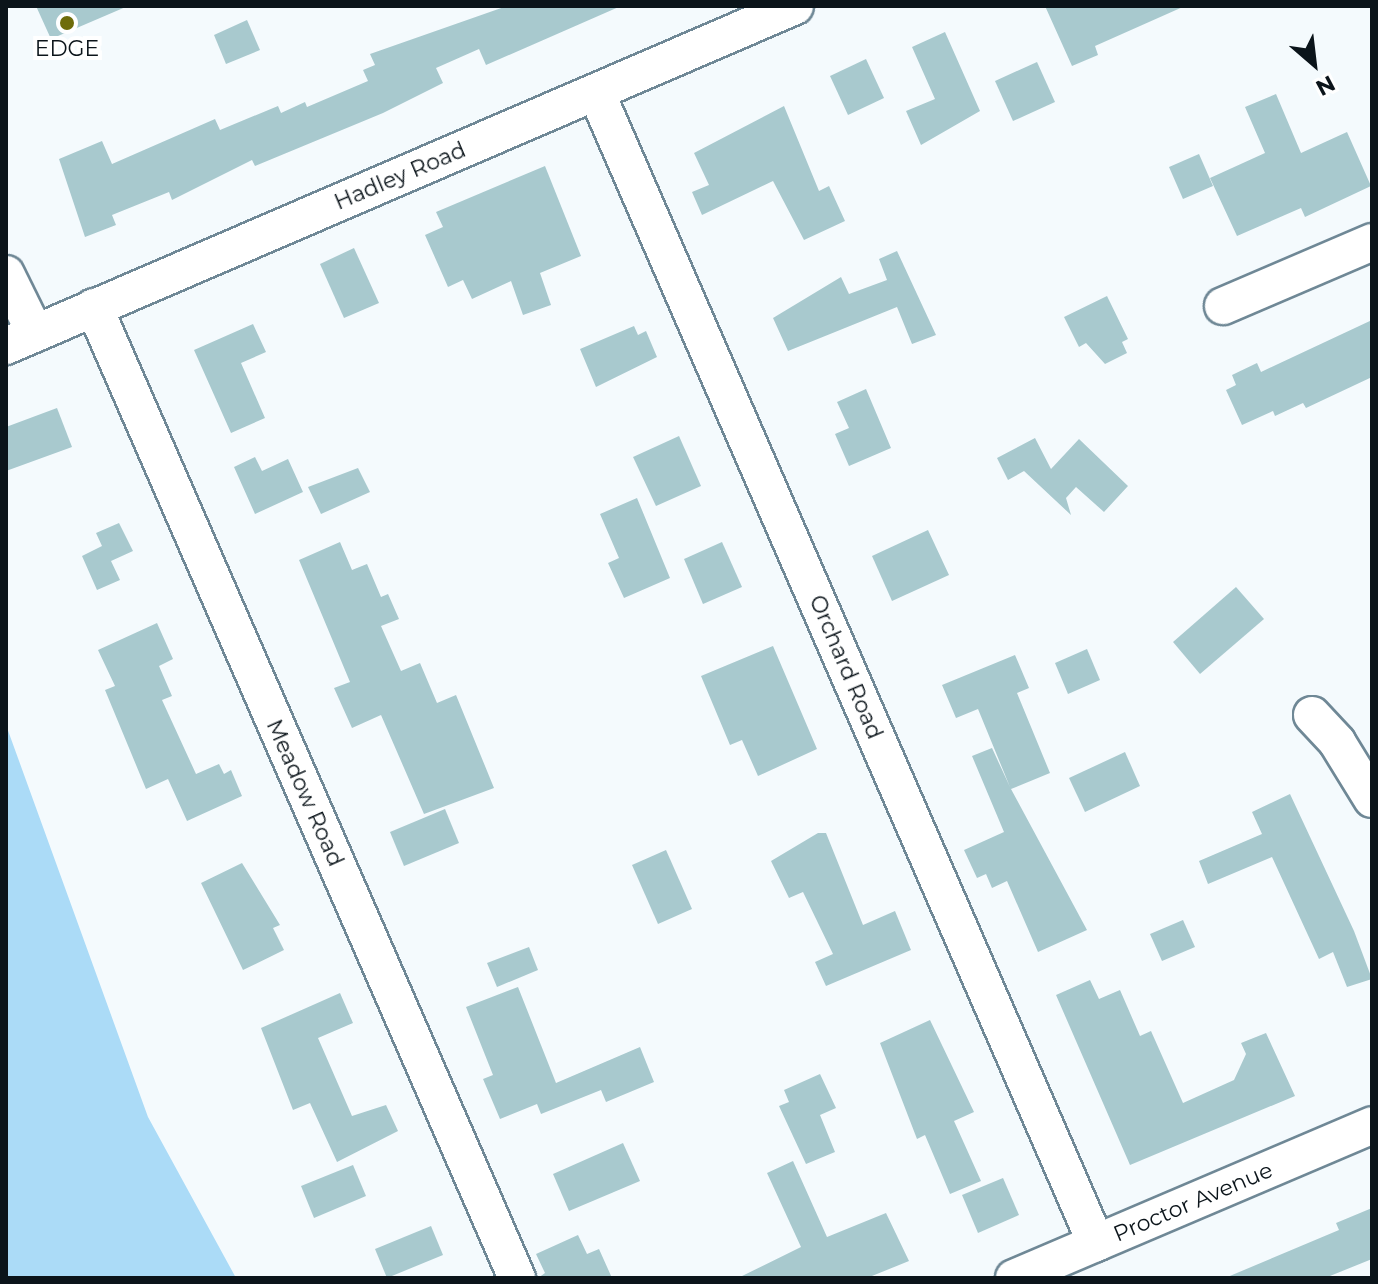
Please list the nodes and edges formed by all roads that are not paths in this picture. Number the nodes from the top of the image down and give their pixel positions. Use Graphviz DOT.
graph roads {
  1 [pos="795,6"];
  2 [pos="596,92"];
  3 [pos="1372,242"];
  4 [pos="6,274"];
  5 [pos="1223,306"];
  6 [pos="94,307"];
  7 [pos="20,339"];
  8 [pos="1312,715"];
  9 [pos="1372,799"];
  10 [pos="1372,1125"];
  11 [pos="1096,1243"];
  12 [pos="517,1278"];
  13 [pos="1014,1278"];
  1 -- 2 [label="street, Hadley Road"];
  2 -- 6 [label="street, Hadley Road"];
  2 -- 11 [label="street, Orchard Road"];
  3 -- 5 [label="street"];
  4 -- 7 [label="street"];
  6 -- 7 [label="street, Hadley Road"];
  6 -- 12 [label="street, Meadow Road"];
  8 -- 9 [label="street"];
  10 -- 11 [label="street, Proctor Avenue"];
  11 -- 13 [label="street, Proctor Avenue"];
}
